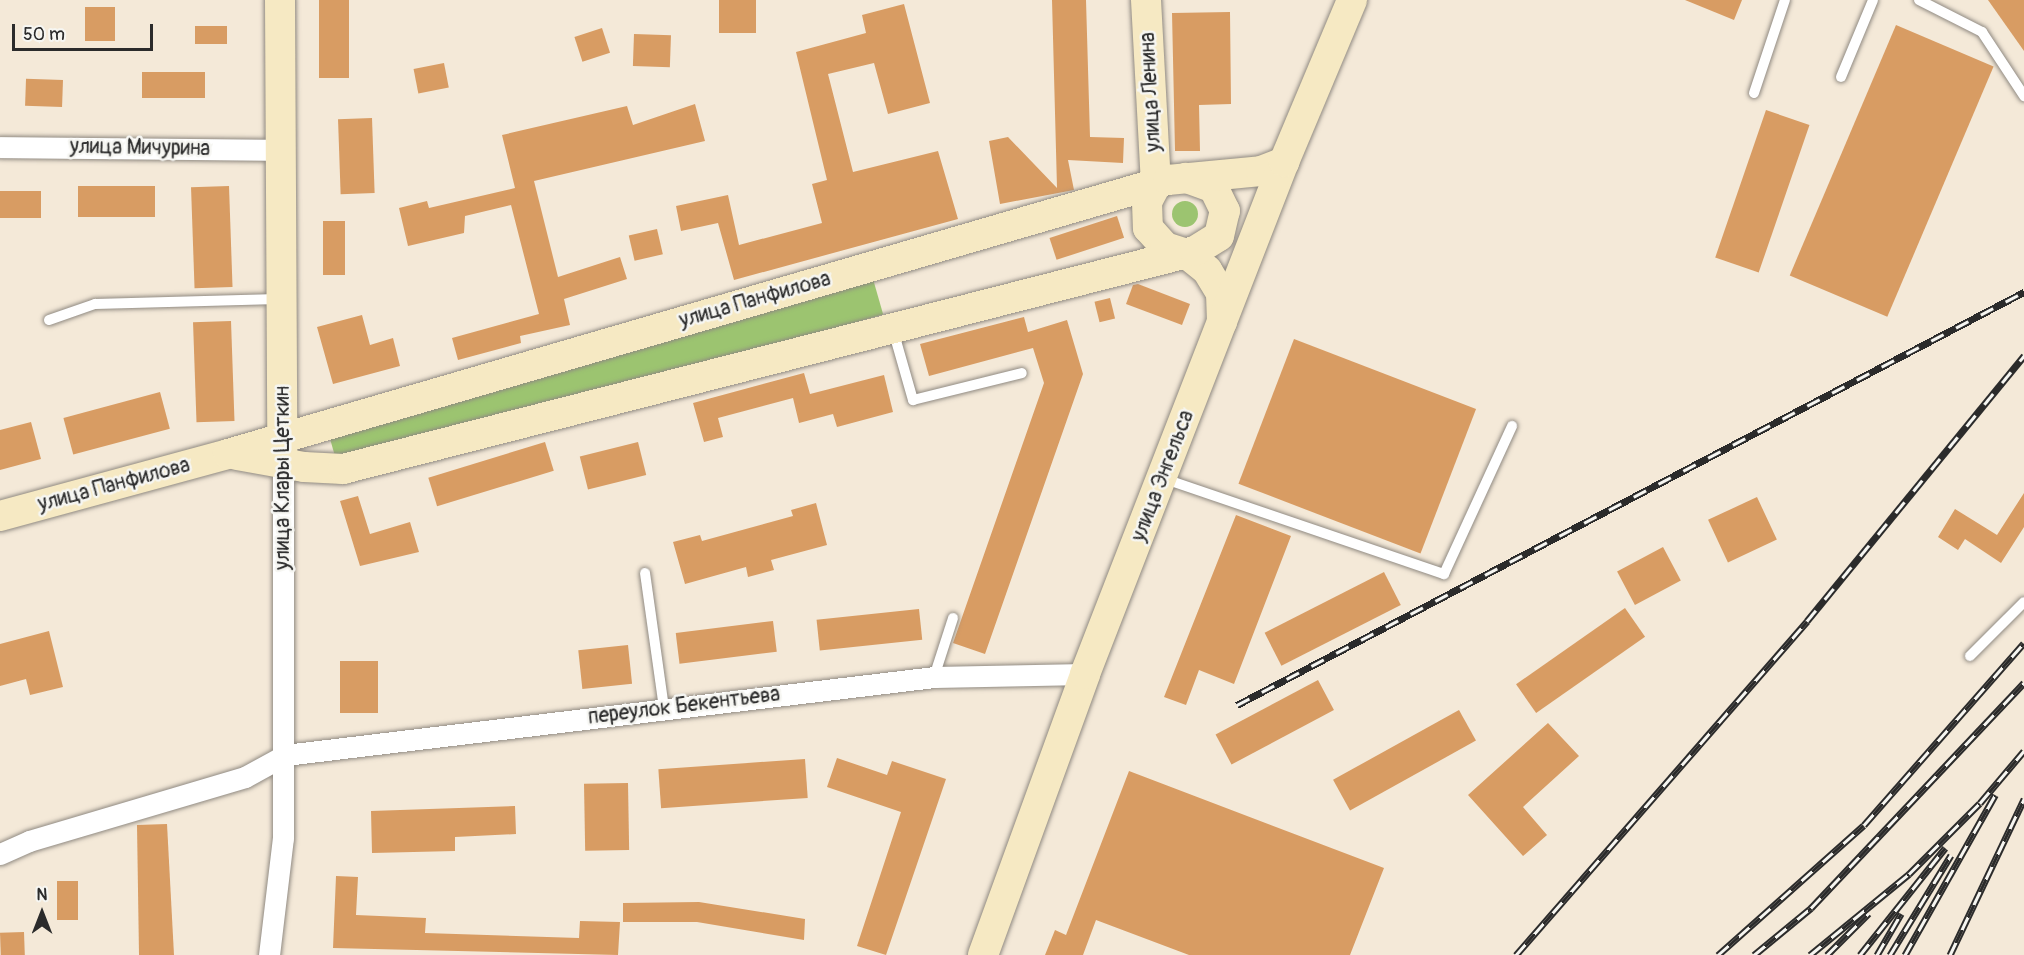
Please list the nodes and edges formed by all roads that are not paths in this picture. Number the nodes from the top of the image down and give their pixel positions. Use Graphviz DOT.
graph roads {
  1 [pos="280,0"];
  2 [pos="1146,0"];
  3 [pos="1352,0"];
  4 [pos="1785,0"];
  5 [pos="1873,0"];
  6 [pos="1919,0"];
  7 [pos="1841,77"];
  8 [pos="1754,93"];
  9 [pos="2024,96"];
  10 [pos="0,147"];
  11 [pos="281,150"];
  12 [pos="1284,162"];
  13 [pos="1185,178"];
  14 [pos="1156,184"];
  15 [pos="1256,235"];
  16 [pos="1188,251"];
  17 [pos="281,299"];
  18 [pos="49,320"];
  19 [pos="1222,325"];
  20 [pos="893,326"];
  21 [pos="1022,373"];
  22 [pos="1512,426"];
  23 [pos="282,448"];
  24 [pos="1162,478"];
  25 [pos="0,516"];
  26 [pos="645,573"];
  27 [pos="2024,602"];
  28 [pos="953,618"];
  29 [pos="1970,656"];
  30 [pos="1085,674"];
  31 [pos="934,677"];
  32 [pos="664,708"];
  33 [pos="285,755"];
  34 [pos="0,854"];
  35 [pos="269,955"];
  36 [pos="983,955"];
  1 -- 11 [label="street, улица Клары Цеткин"];
  2 -- 14 [label="street, улица Ленина"];
  3 -- 12 [label="street, улица Энгельса"];
  4 -- 8 [label="lane"];
  5 -- 7 [label="lane"];
  6 -- 9 [label="lane"];
  10 -- 11 [label="street, улица Мичурина"];
  11 -- 17 [label="street, улица Клары Цеткин"];
  12 -- 13 [label="street, улица Панфилова"];
  12 -- 15 [label="street, улица Энгельса"];
  13 -- 14 [label="street, улица Панфилова"];
  13 -- 16 [label="street"];
  14 -- 16 [label="street"];
  14 -- 23 [label="street, улица Панфилова"];
  15 -- 16 [label="street, улица Панфилова"];
  15 -- 19 [label="street, улица Энгельса"];
  16 -- 19 [label="street"];
  16 -- 20 [label="street, улица Панфилова"];
  17 -- 18 [label="lane"];
  17 -- 23 [label="street, улица Клары Цеткин"];
  19 -- 24 [label="street, улица Энгельса"];
  20 -- 21 [label="lane"];
  20 -- 23 [label="street, улица Панфилова"];
  22 -- 24 [label="lane"];
  23 -- 25 [label="street, улица Панфилова"];
  23 -- 33 [label="street, улица Клары Цеткин"];
  24 -- 30 [label="street, улица Энгельса"];
  26 -- 32 [label="lane"];
  27 -- 29 [label="lane"];
  28 -- 31 [label="lane"];
  30 -- 31 [label="street, переулок Бекентьева"];
  30 -- 36 [label="street, улица Энгельса"];
  31 -- 32 [label="street, переулок Бекентьева"];
  32 -- 33 [label="street, переулок Бекентьева"];
  33 -- 34 [label="street"];
  33 -- 35 [label="street, улица Клары Цеткин"];
}
